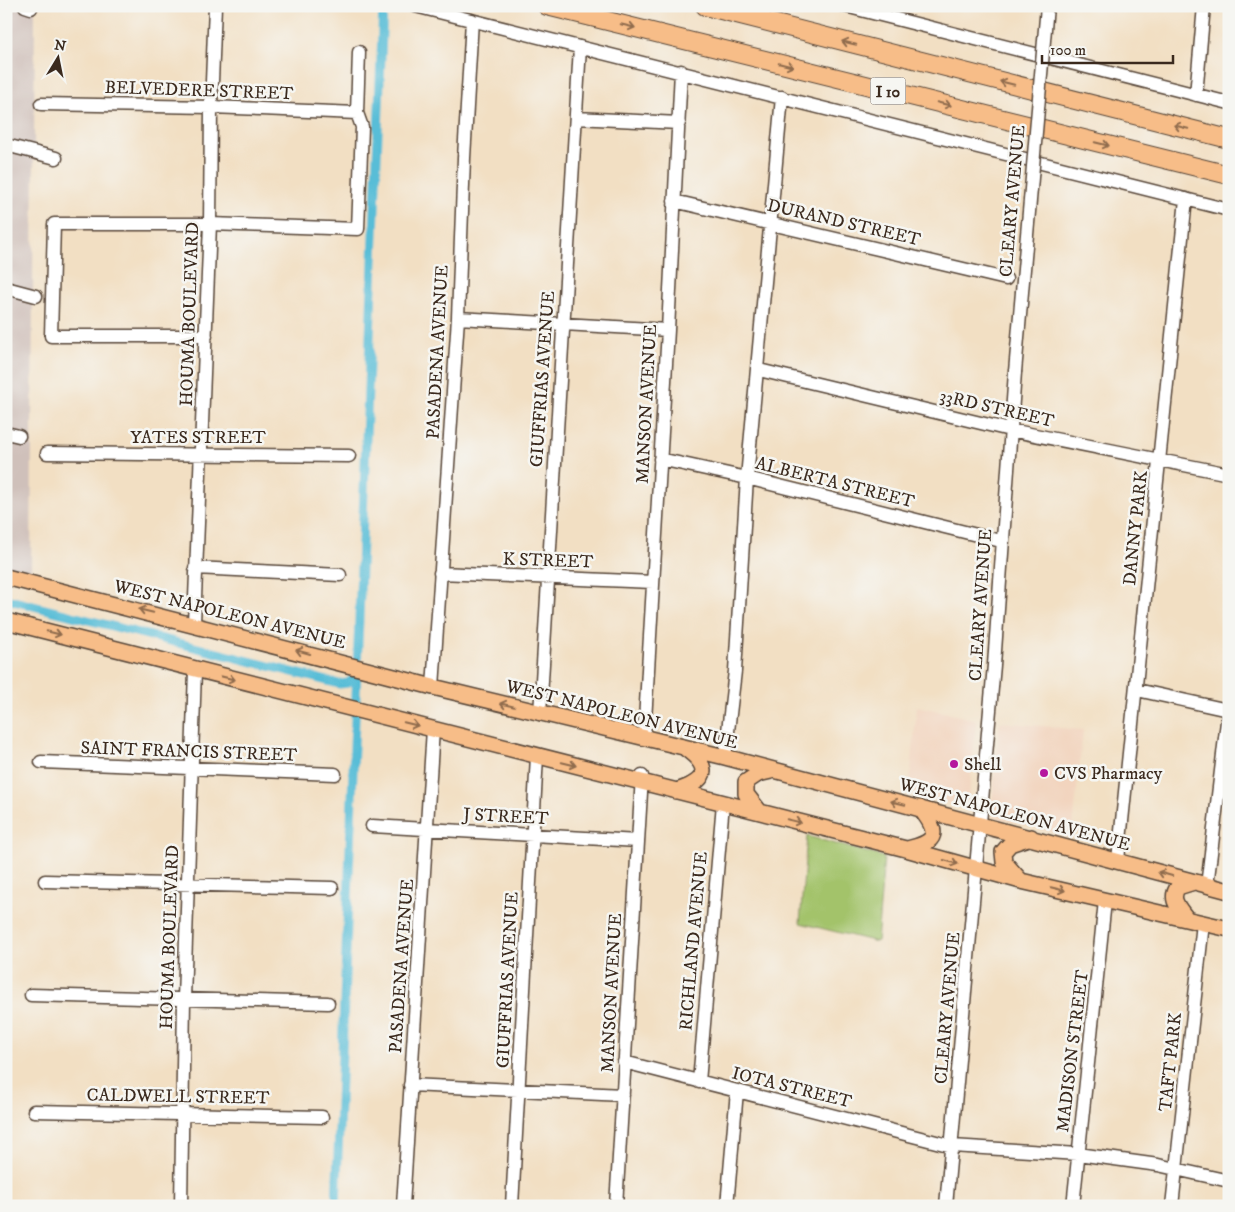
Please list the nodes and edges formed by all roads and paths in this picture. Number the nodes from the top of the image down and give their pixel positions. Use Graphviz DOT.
graph roads {
  1 [pos="215,6"];
  2 [pos="416,6"];
  3 [pos="547,6"];
  4 [pos="706,6"];
  5 [pos="846,6"];
  6 [pos="1047,6"];
  7 [pos="1204,6"];
  8 [pos="472,20"];
  9 [pos="580,47"];
  10 [pos="359,52"];
  11 [pos="681,71"];
  12 [pos="1196,95"];
  13 [pos="782,97"];
  14 [pos="1229,103"];
  15 [pos="41,104"];
  16 [pos="211,106"];
  17 [pos="357,113"];
  18 [pos="576,118"];
  19 [pos="678,123"];
  20 [pos="1229,139"];
  21 [pos="6,145"];
  22 [pos="56,158"];
  23 [pos="1229,175"];
  24 [pos="1186,199"];
  25 [pos="674,201"];
  26 [pos="1229,210"];
  27 [pos="772,223"];
  28 [pos="210,224"];
  29 [pos="1006,279"];
  30 [pos="6,288"];
  31 [pos="36,296"];
  32 [pos="458,318"];
  33 [pos="564,324"];
  34 [pos="668,330"];
  35 [pos="206,336"];
  36 [pos="758,370"];
  37 [pos="1010,430"];
  38 [pos="47,453"];
  39 [pos="202,456"];
  40 [pos="349,456"];
  41 [pos="660,459"];
  42 [pos="1160,460"];
  43 [pos="1229,474"];
  44 [pos="747,478"];
  45 [pos="1001,541"];
  46 [pos="195,568"];
  47 [pos="440,573"];
  48 [pos="340,574"];
  49 [pos="6,577"];
  50 [pos="547,578"];
  51 [pos="653,582"];
  52 [pos="6,622"];
  53 [pos="194,624"];
  54 [pos="195,670"];
  55 [pos="433,687"];
  56 [pos="1137,690"];
  57 [pos="1229,705"];
  58 [pos="1228,710"];
  59 [pos="540,714"];
  60 [pos="433,729"];
  61 [pos="644,738"];
  62 [pos="684,748"];
  63 [pos="537,756"];
  64 [pos="725,757"];
  65 [pos="41,762"];
  66 [pos="192,768"];
  67 [pos="772,771"];
  68 [pos="335,774"];
  69 [pos="642,779"];
  70 [pos="676,791"];
  71 [pos="723,803"];
  72 [pos="920,808"];
  73 [pos="760,812"];
  74 [pos="980,824"];
  75 [pos="372,826"];
  76 [pos="428,829"];
  77 [pos="532,835"];
  78 [pos="1031,837"];
  79 [pos="638,841"];
  80 [pos="906,849"];
  81 [pos="1118,860"];
  82 [pos="976,869"];
  83 [pos="45,881"];
  84 [pos="1021,881"];
  85 [pos="188,884"];
  86 [pos="332,888"];
  87 [pos="1215,889"];
  88 [pos="1105,901"];
  89 [pos="1186,918"];
  90 [pos="1219,925"];
  91 [pos="31,995"];
  92 [pos="184,999"];
  93 [pos="328,1004"];
  94 [pos="624,1062"];
  95 [pos="700,1082"];
  96 [pos="410,1085"];
  97 [pos="519,1090"];
  98 [pos="737,1091"];
  99 [pos="623,1095"];
  100 [pos="34,1111"];
  101 [pos="182,1114"];
  102 [pos="322,1117"];
  103 [pos="952,1146"];
  104 [pos="1078,1154"];
  105 [pos="1176,1170"];
  106 [pos="1229,1182"];
  107 [pos="181,1206"];
  108 [pos="402,1206"];
  109 [pos="512,1206"];
  110 [pos="616,1206"];
  111 [pos="727,1206"];
  112 [pos="946,1206"];
  113 [pos="1073,1206"];
  114 [pos="1172,1206"];
  1 -- 16 [label="street, HOUMA BOULEVARD"];
  2 -- 8 [label="street"];
  3 -- 23 [label="highway, I 10, one-way"];
  20 -- 4 [label="highway, I 10, one-way"];
  5 -- 12 [label="street"];
  6 -- 37 [label="street, CLEARY AVENUE, bridge"];
  7 -- 12 [label="street"];
  8 -- 9 [label="street"];
  8 -- 32 [label="street, PASADENA AVENUE"];
  9 -- 11 [label="street"];
  9 -- 18 [label="street, GIUFFRIAS AVENUE"];
  10 -- 17 [label="street"];
  11 -- 13 [label="street"];
  11 -- 19 [label="street, MANSON AVENUE"];
  12 -- 14 [label="street"];
  13 -- 24 [label="street"];
  13 -- 27 [label="street"];
  15 -- 16 [label="street, BELVEDERE STREET"];
  16 -- 17 [label="street, BELVEDERE STREET"];
  16 -- 28 [label="street, HOUMA BOULEVARD"];
  17 -- 28 [label="street"];
  18 -- 19 [label="street"];
  18 -- 33 [label="street, GIUFFRIAS AVENUE"];
  19 -- 25 [label="street, MANSON AVENUE"];
  21 -- 22 [label="street"];
  24 -- 26 [label="street"];
  24 -- 42 [label="street, DANNY PARK"];
  25 -- 27 [label="street, DURAND STREET"];
  25 -- 34 [label="street, MANSON AVENUE"];
  27 -- 29 [label="street, DURAND STREET"];
  27 -- 36 [label="street"];
  28 -- 35 [label="street, HOUMA BOULEVARD"];
  28 -- 35 [label="street"];
  30 -- 31 [label="street"];
  32 -- 33 [label="street"];
  32 -- 47 [label="street, PASADENA AVENUE"];
  33 -- 34 [label="street"];
  33 -- 50 [label="street, GIUFFRIAS AVENUE"];
  34 -- 41 [label="street, MANSON AVENUE"];
  35 -- 39 [label="street, HOUMA BOULEVARD"];
  36 -- 37 [label="street, 33RD STREET"];
  36 -- 44 [label="street"];
  37 -- 42 [label="street, 33RD STREET"];
  37 -- 45 [label="street, CLEARY AVENUE"];
  38 -- 39 [label="street, YATES STREET"];
  39 -- 40 [label="street, YATES STREET"];
  39 -- 46 [label="street, HOUMA BOULEVARD"];
  41 -- 44 [label="street, ALBERTA STREET"];
  41 -- 51 [label="street, MANSON AVENUE"];
  42 -- 43 [label="street, 33RD STREET"];
  42 -- 56 [label="street, DANNY PARK"];
  44 -- 45 [label="street, ALBERTA STREET"];
  44 -- 64 [label="street"];
  45 -- 74 [label="street, CLEARY AVENUE"];
  46 -- 48 [label="street"];
  46 -- 53 [label="street, HOUMA BOULEVARD"];
  47 -- 50 [label="street, K STREET"];
  47 -- 55 [label="street, PASADENA AVENUE"];
  53 -- 49 [label="main road, WEST NAPOLEON AVENUE, one-way"];
  50 -- 51 [label="street, K STREET"];
  50 -- 59 [label="street, GIUFFRIAS AVENUE"];
  51 -- 61 [label="street, MANSON AVENUE"];
  52 -- 54 [label="main road, one-way"];
  55 -- 53 [label="main road, WEST NAPOLEON AVENUE, one-way"];
  54 -- 60 [label="main road, one-way"];
  54 -- 66 [label="street, HOUMA BOULEVARD"];
  59 -- 55 [label="main road, WEST NAPOLEON AVENUE, one-way"];
  56 -- 58 [label="street"];
  56 -- 81 [label="street, DANNY PARK"];
  57 -- 58 [label="street"];
  58 -- 87 [label="street"];
  59 -- 61 [label="main road, WEST NAPOLEON AVENUE"];
  60 -- 63 [label="main road"];
  60 -- 76 [label="street, PASADENA AVENUE"];
  61 -- 62 [label="main road, WEST NAPOLEON AVENUE"];
  62 -- 64 [label="main road, WEST NAPOLEON AVENUE"];
  62 -- 70 [label="main road"];
  63 -- 69 [label="main road, one-way"];
  63 -- 77 [label="street, GIUFFRIAS AVENUE"];
  64 -- 67 [label="main road, WEST NAPOLEON AVENUE"];
  65 -- 66 [label="street, SAINT FRANCIS STREET"];
  66 -- 68 [label="street, SAINT FRANCIS STREET"];
  66 -- 85 [label="street, HOUMA BOULEVARD"];
  72 -- 67 [label="main road, WEST NAPOLEON AVENUE, one-way"];
  67 -- 73 [label="main road"];
  69 -- 70 [label="main road"];
  69 -- 79 [label="street, MANSON AVENUE"];
  70 -- 71 [label="main road"];
  71 -- 73 [label="main road"];
  71 -- 95 [label="street, RICHLAND AVENUE"];
  72 -- 74 [label="main road, WEST NAPOLEON AVENUE"];
  72 -- 80 [label="main road"];
  73 -- 80 [label="main road, one-way"];
  74 -- 78 [label="main road, WEST NAPOLEON AVENUE"];
  74 -- 82 [label="street, CLEARY AVENUE"];
  75 -- 76 [label="street, J STREET"];
  76 -- 77 [label="street, J STREET"];
  76 -- 96 [label="street, PASADENA AVENUE"];
  77 -- 79 [label="street, J STREET"];
  77 -- 97 [label="street, GIUFFRIAS AVENUE"];
  78 -- 81 [label="main road, WEST NAPOLEON AVENUE"];
  78 -- 84 [label="main road"];
  79 -- 94 [label="street, MANSON AVENUE"];
  80 -- 82 [label="main road, one-way"];
  87 -- 81 [label="main road, WEST NAPOLEON AVENUE, one-way"];
  82 -- 84 [label="main road"];
  82 -- 103 [label="street, CLEARY AVENUE"];
  83 -- 85 [label="street"];
  84 -- 88 [label="main road, one-way"];
  85 -- 86 [label="street"];
  85 -- 92 [label="street, HOUMA BOULEVARD"];
  87 -- 89 [label="main road"];
  88 -- 89 [label="main road"];
  88 -- 104 [label="street, MADISON STREET"];
  89 -- 90 [label="main road"];
  90 -- 105 [label="street, TAFT PARK"];
  91 -- 92 [label="street"];
  92 -- 93 [label="street"];
  92 -- 101 [label="street, HOUMA BOULEVARD"];
  94 -- 95 [label="street, IOTA STREET"];
  94 -- 99 [label="street, MANSON AVENUE"];
  95 -- 98 [label="street, IOTA STREET"];
  96 -- 97 [label="street"];
  96 -- 108 [label="street, PASADENA AVENUE"];
  97 -- 99 [label="street"];
  97 -- 109 [label="street, GIUFFRIAS AVENUE"];
  98 -- 103 [label="street, IOTA STREET"];
  98 -- 111 [label="street"];
  99 -- 110 [label="street, MANSON AVENUE"];
  100 -- 101 [label="street, CALDWELL STREET"];
  101 -- 102 [label="street, CALDWELL STREET"];
  101 -- 107 [label="street, HOUMA BOULEVARD"];
  103 -- 104 [label="street, IOTA STREET"];
  103 -- 112 [label="street, CLEARY AVENUE"];
  104 -- 105 [label="street, IOTA STREET"];
  104 -- 113 [label="street, MADISON STREET"];
  105 -- 106 [label="street, IOTA STREET"];
  105 -- 114 [label="street, TAFT PARK"];
}
